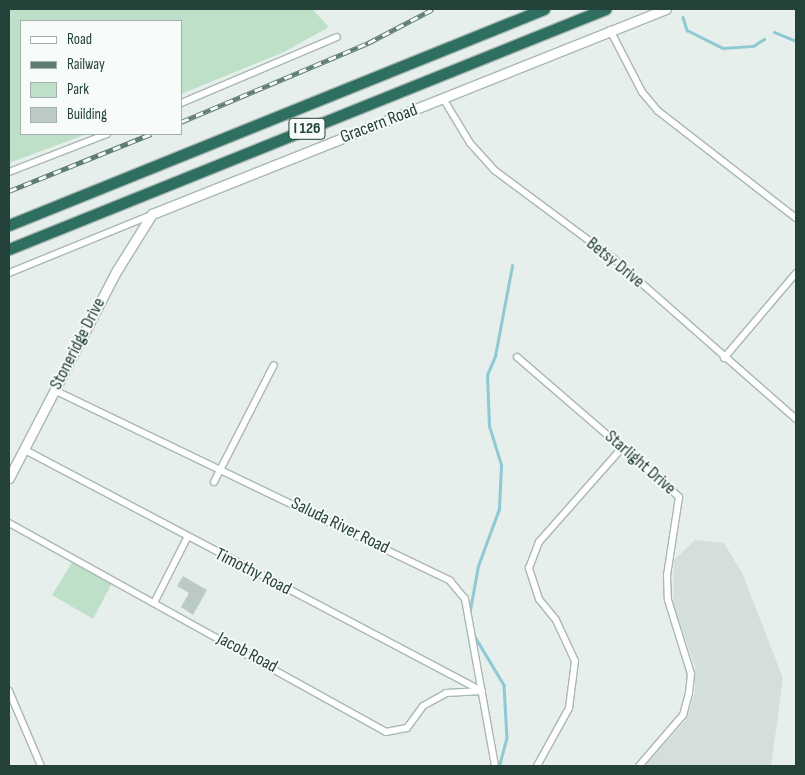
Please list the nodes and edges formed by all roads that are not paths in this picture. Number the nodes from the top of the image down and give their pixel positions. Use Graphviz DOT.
graph roads {
  1 [pos="531,9"];
  2 [pos="544,9"];
  3 [pos="606,9"];
  4 [pos="666,9"];
  5 [pos="610,30"];
  6 [pos="337,37"];
  7 [pos="444,50"];
  8 [pos="444,100"];
  9 [pos="182,102"];
  10 [pos="104,135"];
  11 [pos="9,172"];
  12 [pos="152,214"];
  13 [pos="796,218"];
  14 [pos="9,225"];
  15 [pos="9,249"];
  16 [pos="796,272"];
  17 [pos="9,273"];
  18 [pos="517,357"];
  19 [pos="724,358"];
  20 [pos="274,365"];
  21 [pos="54,390"];
  22 [pos="796,419"];
  23 [pos="622,448"];
  24 [pos="25,450"];
  25 [pos="221,468"];
  26 [pos="9,478"];
  27 [pos="214,482"];
  28 [pos="9,523"];
  29 [pos="187,538"];
  30 [pos="154,603"];
  31 [pos="9,691"];
  32 [pos="482,691"];
  33 [pos="41,766"];
  34 [pos="495,766"];
  35 [pos="537,766"];
  36 [pos="639,766"];
  1 -- 7 [label="highway"];
  2 -- 7 [label="highway, I 126"];
  3 -- 15 [label="highway, I 126"];
  4 -- 5 [label="street, Gracern Road"];
  5 -- 8 [label="street, Gracern Road"];
  5 -- 13 [label="street"];
  6 -- 9 [label="street"];
  7 -- 14 [label="highway, I 126"];
  8 -- 12 [label="street, Gracern Road"];
  8 -- 19 [label="street, Betsy Drive"];
  10 -- 11 [label="street"];
  12 -- 17 [label="street, Gracern Road"];
  12 -- 21 [label="street, Stoneridge Drive"];
  16 -- 19 [label="street"];
  18 -- 23 [label="street, Starlight Drive"];
  19 -- 22 [label="street, Betsy Drive"];
  20 -- 25 [label="street"];
  21 -- 24 [label="street, Stoneridge Drive"];
  21 -- 25 [label="street, Saluda River Road"];
  23 -- 35 [label="street"];
  23 -- 36 [label="street, Starlight Drive"];
  24 -- 26 [label="street, Stoneridge Drive"];
  24 -- 29 [label="street, Timothy Road"];
  25 -- 27 [label="street"];
  25 -- 32 [label="street, Saluda River Road"];
  28 -- 30 [label="street, Jacob Road"];
  29 -- 30 [label="street"];
  29 -- 32 [label="street, Timothy Road"];
  30 -- 32 [label="street, Jacob Road"];
  31 -- 33 [label="street"];
  32 -- 34 [label="street, Saluda River Road"];
}
